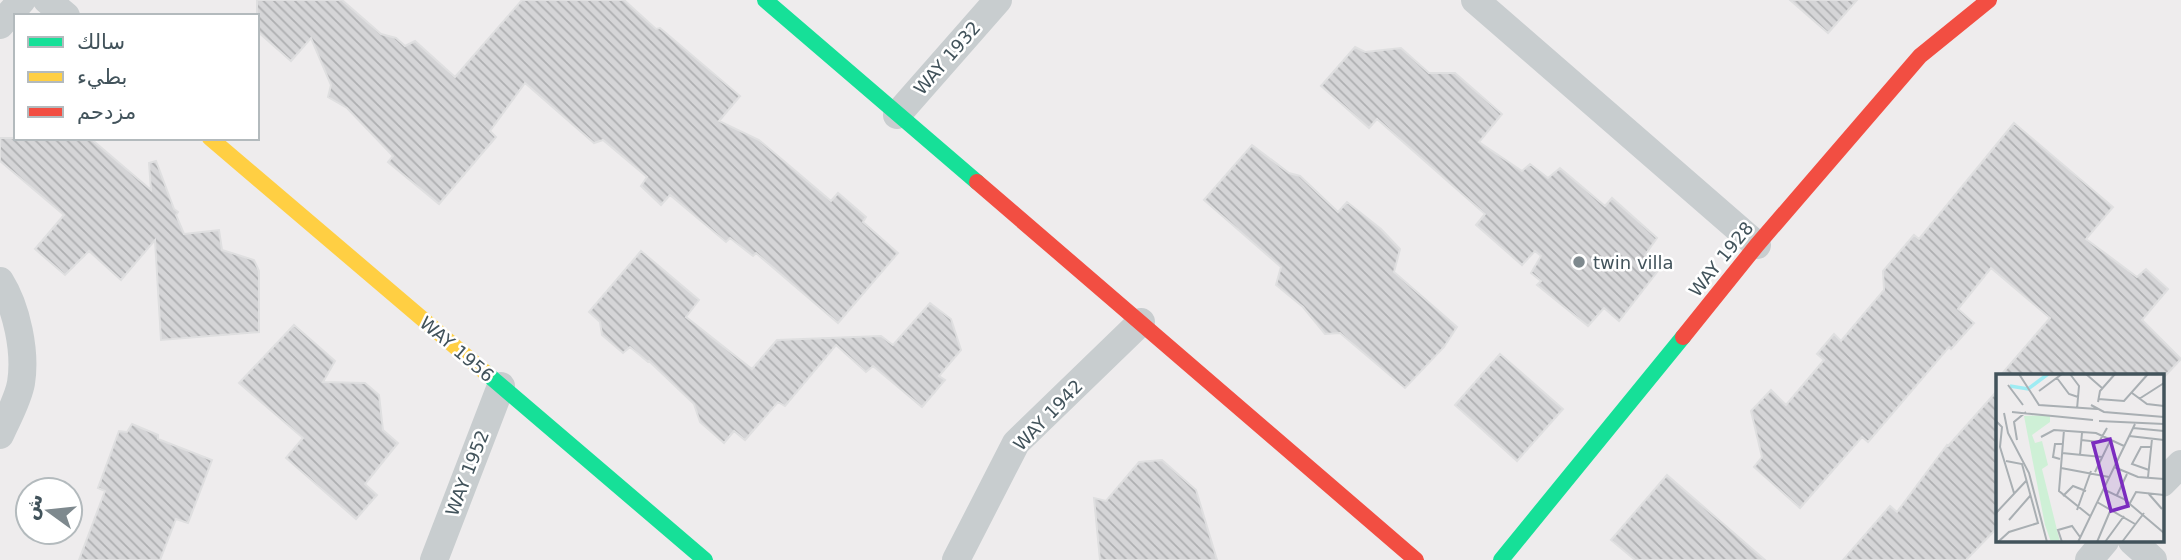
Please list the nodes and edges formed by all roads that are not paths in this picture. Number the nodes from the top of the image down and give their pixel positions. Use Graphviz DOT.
graph roads {
  1 [pos="22,0"];
  2 [pos="47,0"];
  3 [pos="765,0"];
  4 [pos="998,0"];
  5 [pos="1475,0"];
  6 [pos="1989,0"];
  7 [pos="64,14"];
  8 [pos="0,24"];
  9 [pos="897,115"];
  10 [pos="212,140"];
  11 [pos="1757,245"];
  12 [pos="0,281"];
  13 [pos="1141,321"];
  14 [pos="501,386"];
  15 [pos="0,435"];
  16 [pos="2181,464"];
  17 [pos="2164,481"];
  18 [pos="2104,542"];
  19 [pos="2133,542"];
  20 [pos="434,560"];
  21 [pos="705,560"];
  22 [pos="956,560"];
  23 [pos="1416,560"];
  24 [pos="1501,560"];
  25 [pos="2089,560"];
  26 [pos="2153,560"];
  1 -- 8 [label="street"];
  2 -- 7 [label="street"];
  3 -- 9 [label="street"];
  4 -- 9 [label="street, WAY 1932"];
  5 -- 11 [label="street"];
  6 -- 11 [label="street, WAY 1928"];
  9 -- 13 [label="street"];
  10 -- 14 [label="street, WAY 1956"];
  11 -- 24 [label="street, WAY 1928"];
  12 -- 15 [label="street"];
  13 -- 22 [label="street, WAY 1942"];
  13 -- 23 [label="street"];
  14 -- 20 [label="street, WAY 1952"];
  14 -- 21 [label="street, WAY 1956"];
  16 -- 17 [label="street"];
  18 -- 25 [label="street"];
  19 -- 26 [label="street"];
}
